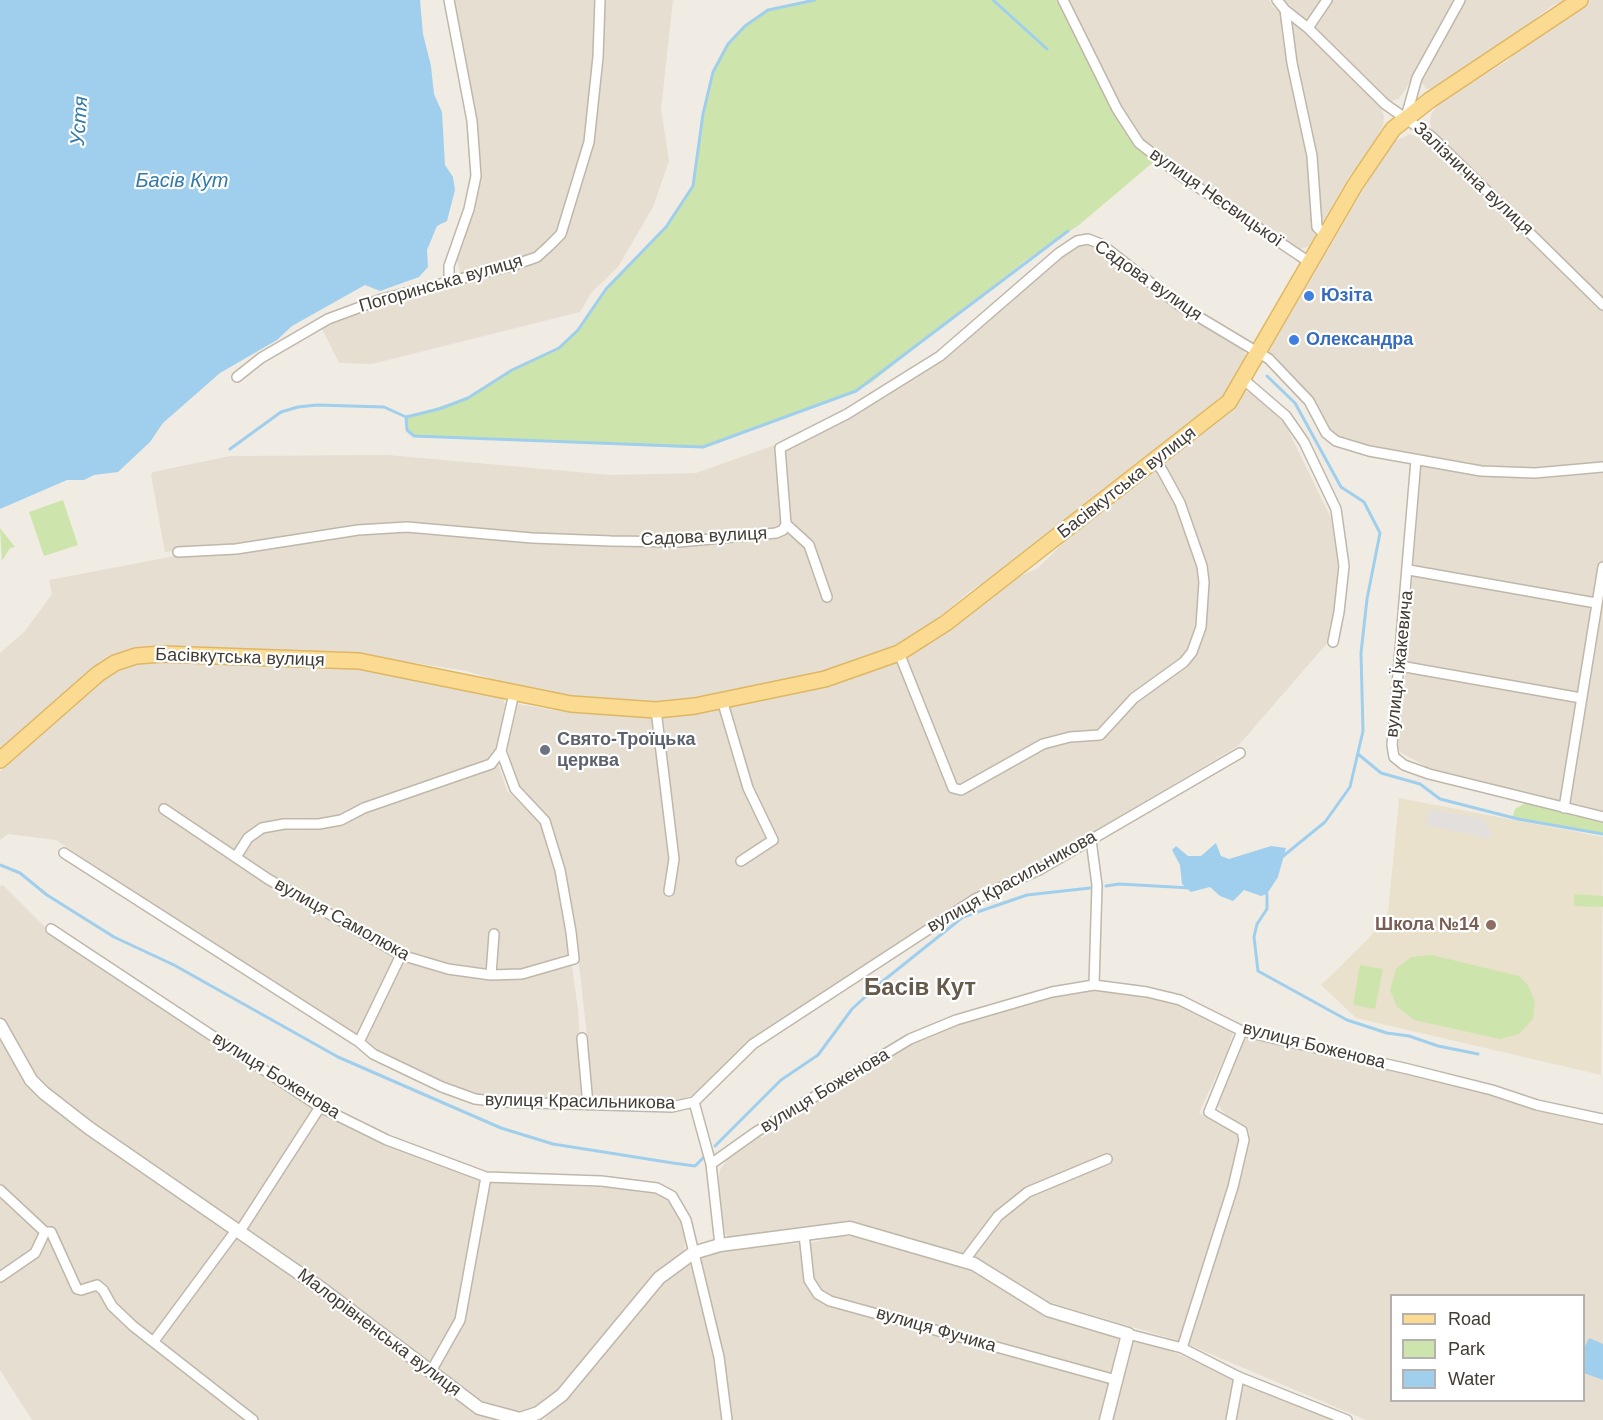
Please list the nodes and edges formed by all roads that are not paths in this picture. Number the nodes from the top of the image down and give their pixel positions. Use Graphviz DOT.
graph roads {
  1 [pos="449,0"];
  2 [pos="600,0"];
  3 [pos="1063,0"];
  4 [pos="1277,0"];
  5 [pos="1327,0"];
  6 [pos="1460,0"];
  7 [pos="1580,0"];
  8 [pos="1285,10"];
  9 [pos="1308,28"];
  10 [pos="1406,117"];
  11 [pos="1325,235"];
  12 [pos="1309,262"];
  13 [pos="449,280"];
  14 [pos="1603,305"];
  15 [pos="1260,352"];
  16 [pos="237,377"];
  17 [pos="1243,380"];
  18 [pos="1416,460"];
  19 [pos="1155,462"];
  20 [pos="1603,467"];
  21 [pos="786,524"];
  22 [pos="177,552"];
  23 [pos="1603,567"];
  24 [pos="1409,570"];
  25 [pos="827,597"];
  26 [pos="1596,603"];
  27 [pos="1333,642"];
  28 [pos="898,654"];
  29 [pos="1400,666"];
  30 [pos="514,693"];
  31 [pos="1581,698"];
  32 [pos="722,700"];
  33 [pos="656,710"];
  34 [pos="501,751"];
  35 [pos="1240,753"];
  36 [pos="0,760"];
  37 [pos="1564,807"];
  38 [pos="164,809"];
  39 [pos="1603,817"];
  40 [pos="1091,840"];
  41 [pos="64,853"];
  42 [pos="236,857"];
  43 [pos="741,861"];
  44 [pos="669,891"];
  45 [pos="51,929"];
  46 [pos="494,934"];
  47 [pos="401,955"];
  48 [pos="491,975"];
  49 [pos="1094,985"];
  50 [pos="0,1025"];
  51 [pos="1242,1031"];
  52 [pos="582,1038"];
  53 [pos="359,1042"];
  54 [pos="694,1102"];
  55 [pos="588,1105"];
  56 [pos="320,1107"];
  57 [pos="1602,1119"];
  58 [pos="1107,1159"];
  59 [pos="711,1164"];
  60 [pos="486,1177"];
  61 [pos="0,1190"];
  62 [pos="238,1230"];
  63 [pos="45,1232"];
  64 [pos="804,1234"];
  65 [pos="720,1245"];
  66 [pos="693,1253"];
  67 [pos="964,1261"];
  68 [pos="0,1277"];
  69 [pos="1128,1334"];
  70 [pos="154,1341"];
  71 [pos="1182,1348"];
  72 [pos="430,1373"];
  73 [pos="1239,1377"];
  74 [pos="1116,1380"];
  75 [pos="253,1420"];
  76 [pos="727,1420"];
  77 [pos="1106,1420"];
  78 [pos="1231,1420"];
  79 [pos="1347,1420"];
  1 -- 13 [label="street"];
  2 -- 13 [label="street, Погоринська вулиця"];
  3 -- 12 [label="street, вулиця Несвицької"];
  4 -- 8 [label="street, Залізнична вулиця"];
  5 -- 9 [label="street"];
  6 -- 10 [label="street, Басівкутська вулиця"];
  7 -- 10 [label="main road, Басівкутська вулиця"];
  8 -- 9 [label="street, Залізнична вулиця"];
  8 -- 11 [label="street, Залізнична вулиця"];
  9 -- 10 [label="street, Залізнична вулиця"];
  10 -- 11 [label="main road, Басівкутська вулиця"];
  10 -- 14 [label="street, Залізнична вулиця"];
  11 -- 12 [label="main road, Басівкутська вулиця"];
  12 -- 15 [label="main road, Басівкутська вулиця"];
  13 -- 16 [label="street, Погоринська вулиця"];
  15 -- 17 [label="main road, Басівкутська вулиця"];
  15 -- 18 [label="street"];
  15 -- 21 [label="street, Садова вулиця"];
  17 -- 19 [label="main road, Басівкутська вулиця"];
  17 -- 27 [label="street"];
  18 -- 20 [label="street"];
  18 -- 24 [label="street, вулиця Їжакевича"];
  19 -- 28 [label="main road, Басівкутська вулиця"];
  19 -- 28 [label="street"];
  21 -- 22 [label="street, Садова вулиця"];
  21 -- 25 [label="street"];
  23 -- 26 [label="street"];
  24 -- 26 [label="street"];
  24 -- 29 [label="street, вулиця Їжакевича"];
  26 -- 31 [label="street"];
  28 -- 32 [label="main road, Басівкутська вулиця"];
  29 -- 31 [label="street"];
  29 -- 37 [label="street, вулиця Їжакевича"];
  30 -- 33 [label="main road, Басівкутська вулиця"];
  30 -- 34 [label="street"];
  30 -- 36 [label="main road, Басівкутська вулиця"];
  31 -- 37 [label="street"];
  32 -- 33 [label="main road, Басівкутська вулиця"];
  32 -- 43 [label="street"];
  33 -- 44 [label="street"];
  34 -- 42 [label="street"];
  34 -- 48 [label="street, вулиця Самолюка"];
  35 -- 40 [label="street, вулиця Красильникова"];
  37 -- 39 [label="street, вулиця Їжакевича"];
  38 -- 42 [label="street, вулиця Самолюка"];
  40 -- 49 [label="street"];
  40 -- 54 [label="street, вулиця Красильникова"];
  41 -- 53 [label="street, вулиця Красильникова"];
  42 -- 47 [label="street, вулиця Самолюка"];
  45 -- 56 [label="street, вулиця Боженова"];
  46 -- 48 [label="street"];
  47 -- 48 [label="street, вулиця Самолюка"];
  47 -- 53 [label="street"];
  49 -- 51 [label="street, вулиця Боженова"];
  49 -- 59 [label="street, вулиця Боженова"];
  50 -- 62 [label="street, Малорівненська вулиця"];
  51 -- 57 [label="street, вулиця Боженова"];
  51 -- 71 [label="street"];
  52 -- 55 [label="street"];
  53 -- 55 [label="street, вулиця Красильникова"];
  54 -- 55 [label="street, вулиця Красильникова"];
  54 -- 59 [label="street"];
  56 -- 60 [label="street, вулиця Боженова"];
  56 -- 62 [label="street"];
  58 -- 67 [label="street"];
  59 -- 65 [label="street"];
  60 -- 66 [label="street, вулиця Боженова"];
  60 -- 72 [label="street"];
  61 -- 63 [label="street"];
  62 -- 70 [label="street"];
  62 -- 72 [label="street, Малорівненська вулиця"];
  63 -- 68 [label="street"];
  63 -- 70 [label="street"];
  64 -- 65 [label="street, Малорівненська вулиця"];
  64 -- 67 [label="street, Малорівненська вулиця"];
  64 -- 74 [label="street, вулиця Фучика"];
  65 -- 66 [label="street, Малорівненська вулиця"];
  66 -- 72 [label="street, Малорівненська вулиця"];
  66 -- 76 [label="street, вулиця Боженова"];
  67 -- 69 [label="street, Малорівненська вулиця"];
  69 -- 71 [label="street, Малорівненська вулиця"];
  69 -- 74 [label="street"];
  70 -- 75 [label="street"];
  71 -- 73 [label="street, Малорівненська вулиця"];
  73 -- 78 [label="street"];
  73 -- 79 [label="street, Малорівненська вулиця"];
  74 -- 77 [label="street"];
}
